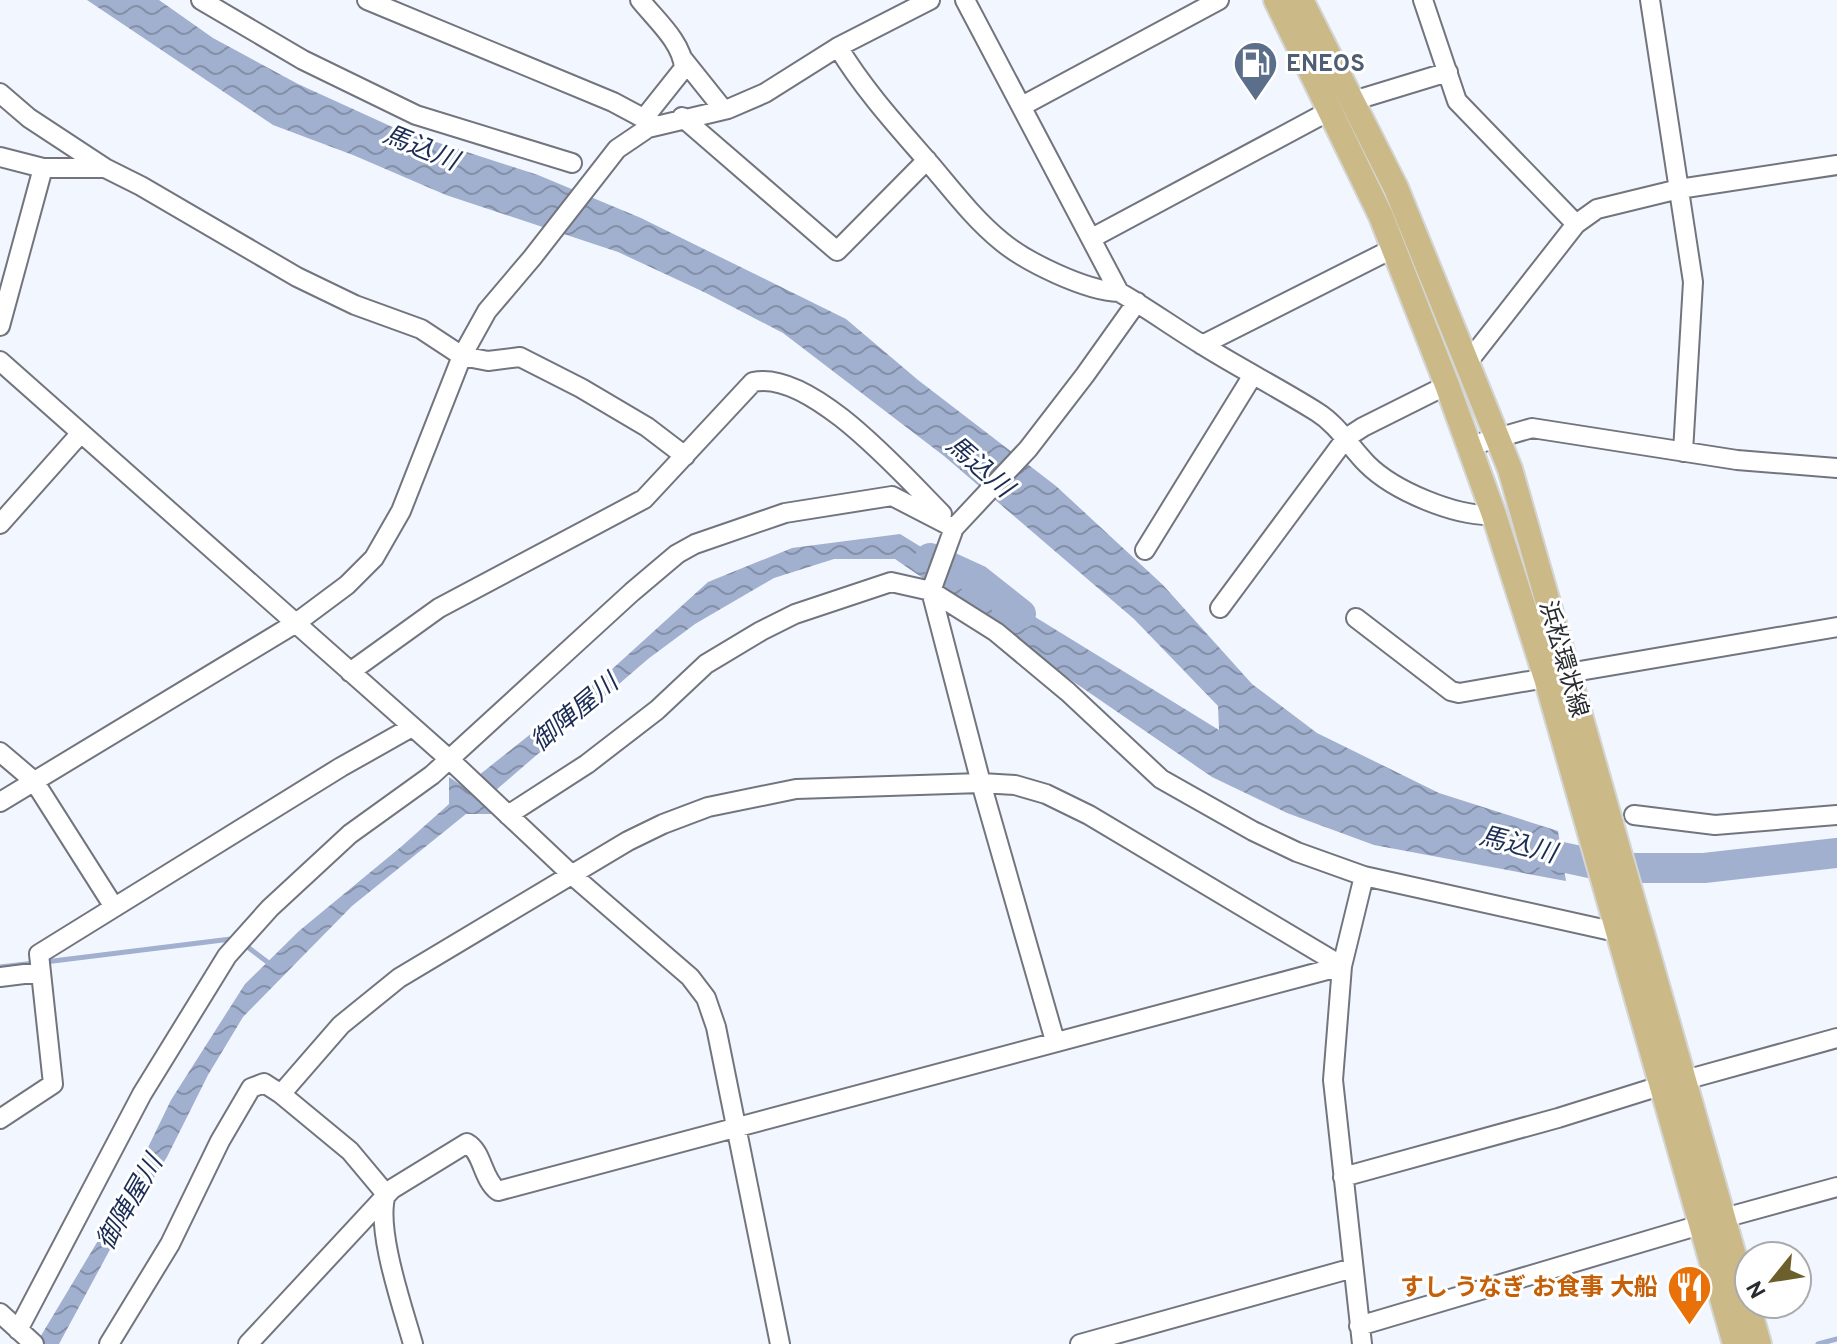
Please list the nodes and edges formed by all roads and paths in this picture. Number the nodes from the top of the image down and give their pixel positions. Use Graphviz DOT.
graph roads {
  1 [pos="201,0"];
  2 [pos="367,0"];
  3 [pos="640,0"];
  4 [pos="930,0"];
  5 [pos="965,0"];
  6 [pos="1219,0"];
  7 [pos="1276,0"];
  8 [pos="1301,0"];
  9 [pos="1423,0"];
  10 [pos="1650,0"];
  11 [pos="393,5"];
  12 [pos="838,47"];
  13 [pos="683,59"];
  14 [pos="1448,72"];
  15 [pos="0,93"];
  16 [pos="1342,105"];
  17 [pos="1022,106"];
  18 [pos="723,109"];
  19 [pos="682,117"];
  20 [pos="651,121"];
  21 [pos="0,157"];
  22 [pos="927,160"];
  23 [pos="572,163"];
  24 [pos="1837,165"];
  25 [pos="43,168"];
  26 [pos="105,168"];
  27 [pos="1679,189"];
  28 [pos="1576,224"];
  29 [pos="1092,238"];
  30 [pos="1394,248"];
  31 [pos="1119,292"];
  32 [pos="1137,302"];
  33 [pos="0,326"];
  34 [pos="1202,345"];
  35 [pos="462,356"];
  36 [pos="0,361"];
  37 [pos="1468,362"];
  38 [pos="1253,375"];
  39 [pos="1447,385"];
  40 [pos="80,434"];
  41 [pos="1497,436"];
  42 [pos="1346,438"];
  43 [pos="1470,446"];
  44 [pos="1683,452"];
  45 [pos="685,456"];
  46 [pos="1837,468"];
  47 [pos="1494,515"];
  48 [pos="0,524"];
  49 [pos="959,524"];
  50 [pos="1145,550"];
  51 [pos="931,591"];
  52 [pos="1220,608"];
  53 [pos="1356,618"];
  54 [pos="296,623"];
  55 [pos="1837,627"];
  56 [pos="350,672"];
  57 [pos="1557,676"];
  58 [pos="412,727"];
  59 [pos="0,752"];
  60 [pos="452,762"];
  61 [pos="34,781"];
  62 [pos="981,783"];
  63 [pos="0,802"];
  64 [pos="506,812"];
  65 [pos="1634,815"];
  66 [pos="1837,815"];
  67 [pos="572,875"];
  68 [pos="1364,876"];
  69 [pos="114,907"];
  70 [pos="1624,929"];
  71 [pos="39,963"];
  72 [pos="1342,966"];
  73 [pos="0,977"];
  74 [pos="1837,1038"];
  75 [pos="1055,1041"];
  76 [pos="1685,1080"];
  77 [pos="1660,1086"];
  78 [pos="281,1094"];
  79 [pos="0,1119"];
  80 [pos="736,1128"];
  81 [pos="1343,1177"];
  82 [pos="1837,1187"];
  83 [pos="386,1194"];
  84 [pos="1724,1218"];
  85 [pos="1700,1225"];
  86 [pos="1353,1268"];
  87 [pos="0,1313"];
  88 [pos="1361,1335"];
  89 [pos="25,1336"];
  90 [pos="109,1344"];
  91 [pos="248,1344"];
  92 [pos="413,1344"];
  93 [pos="780,1344"];
  94 [pos="1080,1344"];
  95 [pos="1735,1344"];
  96 [pos="1759,1344"];
  1 -- 23 [label="street"];
  2 -- 11 [label="street"];
  3 -- 13 [label="street"];
  4 -- 12 [label="street"];
  5 -- 17 [label="street"];
  6 -- 17 [label="street"];
  7 -- 16 [label="main road, 浜松環状線"];
  8 -- 16 [label="main road, 浜松環状線"];
  9 -- 14 [label="street"];
  10 -- 27 [label="street"];
  11 -- 20 [label="street"];
  12 -- 18 [label="street"];
  12 -- 22 [label="street"];
  13 -- 18 [label="street"];
  13 -- 20 [label="street"];
  14 -- 16 [label="street"];
  14 -- 28 [label="street"];
  15 -- 26 [label="street"];
  16 -- 29 [label="street"];
  16 -- 30 [label="main road, 浜松環状線"];
  16 -- 37 [label="main road, 浜松環状線"];
  17 -- 29 [label="street"];
  18 -- 19 [label="street"];
  19 -- 20 [label="street"];
  19 -- 22 [label="street"];
  20 -- 35 [label="street"];
  21 -- 25 [label="street"];
  22 -- 31 [label="street"];
  24 -- 27 [label="street"];
  25 -- 26 [label="street"];
  25 -- 33 [label="street"];
  26 -- 35 [label="street"];
  27 -- 28 [label="street"];
  27 -- 44 [label="street"];
  28 -- 37 [label="street"];
  29 -- 31 [label="street"];
  30 -- 34 [label="street"];
  30 -- 39 [label="main road, 浜松環状線"];
  31 -- 32 [label="street"];
  32 -- 34 [label="street"];
  32 -- 49 [label="street"];
  34 -- 38 [label="street"];
  35 -- 45 [label="street"];
  35 -- 54 [label="street"];
  36 -- 40 [label="street"];
  37 -- 41 [label="main road, 浜松環状線"];
  38 -- 42 [label="street"];
  38 -- 50 [label="street"];
  39 -- 42 [label="street"];
  39 -- 43 [label="main road, 浜松環状線"];
  40 -- 48 [label="street"];
  40 -- 54 [label="street"];
  41 -- 43 [label="street"];
  41 -- 44 [label="street"];
  41 -- 57 [label="main road, 浜松環状線"];
  42 -- 47 [label="street"];
  42 -- 52 [label="street"];
  43 -- 47 [label="main road, 浜松環状線"];
  44 -- 46 [label="street"];
  45 -- 49 [label="street"];
  45 -- 56 [label="street"];
  47 -- 57 [label="main road, 浜松環状線"];
  49 -- 51 [label="street"];
  49 -- 60 [label="street"];
  51 -- 62 [label="street"];
  51 -- 64 [label="street"];
  51 -- 68 [label="street"];
  53 -- 57 [label="street"];
  54 -- 56 [label="street"];
  54 -- 61 [label="street"];
  55 -- 57 [label="street"];
  56 -- 58 [label="street"];
  57 -- 70 [label="main road, 浜松環状線"];
  57 -- 70 [label="main road, 浜松環状線"];
  58 -- 60 [label="street"];
  58 -- 69 [label="street"];
  59 -- 61 [label="street"];
  60 -- 64 [label="street"];
  60 -- 89 [label="street"];
  61 -- 63 [label="street"];
  61 -- 69 [label="street"];
  62 -- 67 [label="street"];
  62 -- 72 [label="street"];
  62 -- 75 [label="street"];
  64 -- 67 [label="street"];
  65 -- 66 [label="street"];
  67 -- 78 [label="street"];
  67 -- 80 [label="street"];
  68 -- 70 [label="street"];
  68 -- 72 [label="street"];
  69 -- 71 [label="street"];
  70 -- 76 [label="main road, 浜松環状線"];
  70 -- 77 [label="main road, 浜松環状線"];
  71 -- 73 [label="street"];
  71 -- 79 [label="street"];
  72 -- 75 [label="street"];
  72 -- 81 [label="street"];
  74 -- 76 [label="street"];
  75 -- 80 [label="street"];
  76 -- 84 [label="main road, 浜松環状線"];
  77 -- 81 [label="street"];
  77 -- 85 [label="main road, 浜松環状線"];
  78 -- 83 [label="street"];
  78 -- 90 [label="street"];
  80 -- 83 [label="street"];
  80 -- 93 [label="street"];
  81 -- 86 [label="street"];
  82 -- 84 [label="street"];
  83 -- 91 [label="street"];
  83 -- 92 [label="street"];
  84 -- 96 [label="main road, 浜松環状線"];
  85 -- 88 [label="street"];
  85 -- 95 [label="main road, 浜松環状線"];
  86 -- 88 [label="street"];
  86 -- 94 [label="street"];
  87 -- 89 [label="street"];
}
